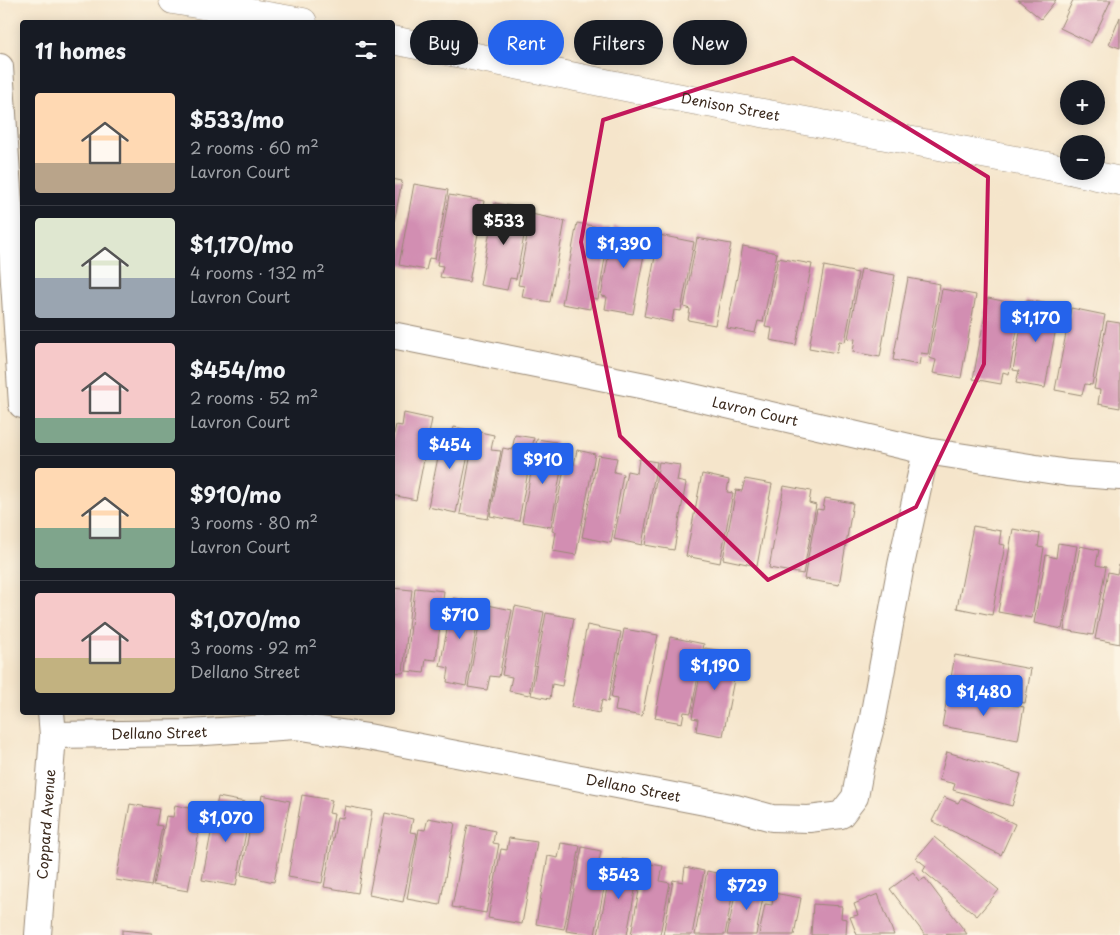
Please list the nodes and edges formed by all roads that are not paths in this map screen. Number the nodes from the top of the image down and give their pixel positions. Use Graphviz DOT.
graph roads {
  1 [pos="173,0"];
  2 [pos="291,20"];
  3 [pos="395,41"];
  4 [pos="0,67"];
  5 [pos="1060,168"];
  6 [pos="1105,178"];
  7 [pos="1120,181"];
  8 [pos="395,336"];
  9 [pos="20,347"];
  10 [pos="926,452"];
  11 [pos="1120,477"];
  12 [pos="52,724"];
  13 [pos="38,935"];
  1 -- 2 [label="street"];
  3 -- 5 [label="street, Denison Street"];
  4 -- 9 [label="street"];
  6 -- 7 [label="street"];
  8 -- 10 [label="street, Lavron Court"];
  10 -- 11 [label="street, Lavron Court"];
  10 -- 12 [label="street, Dellano Street"];
  12 -- 13 [label="street, Coppard Avenue"];
}
